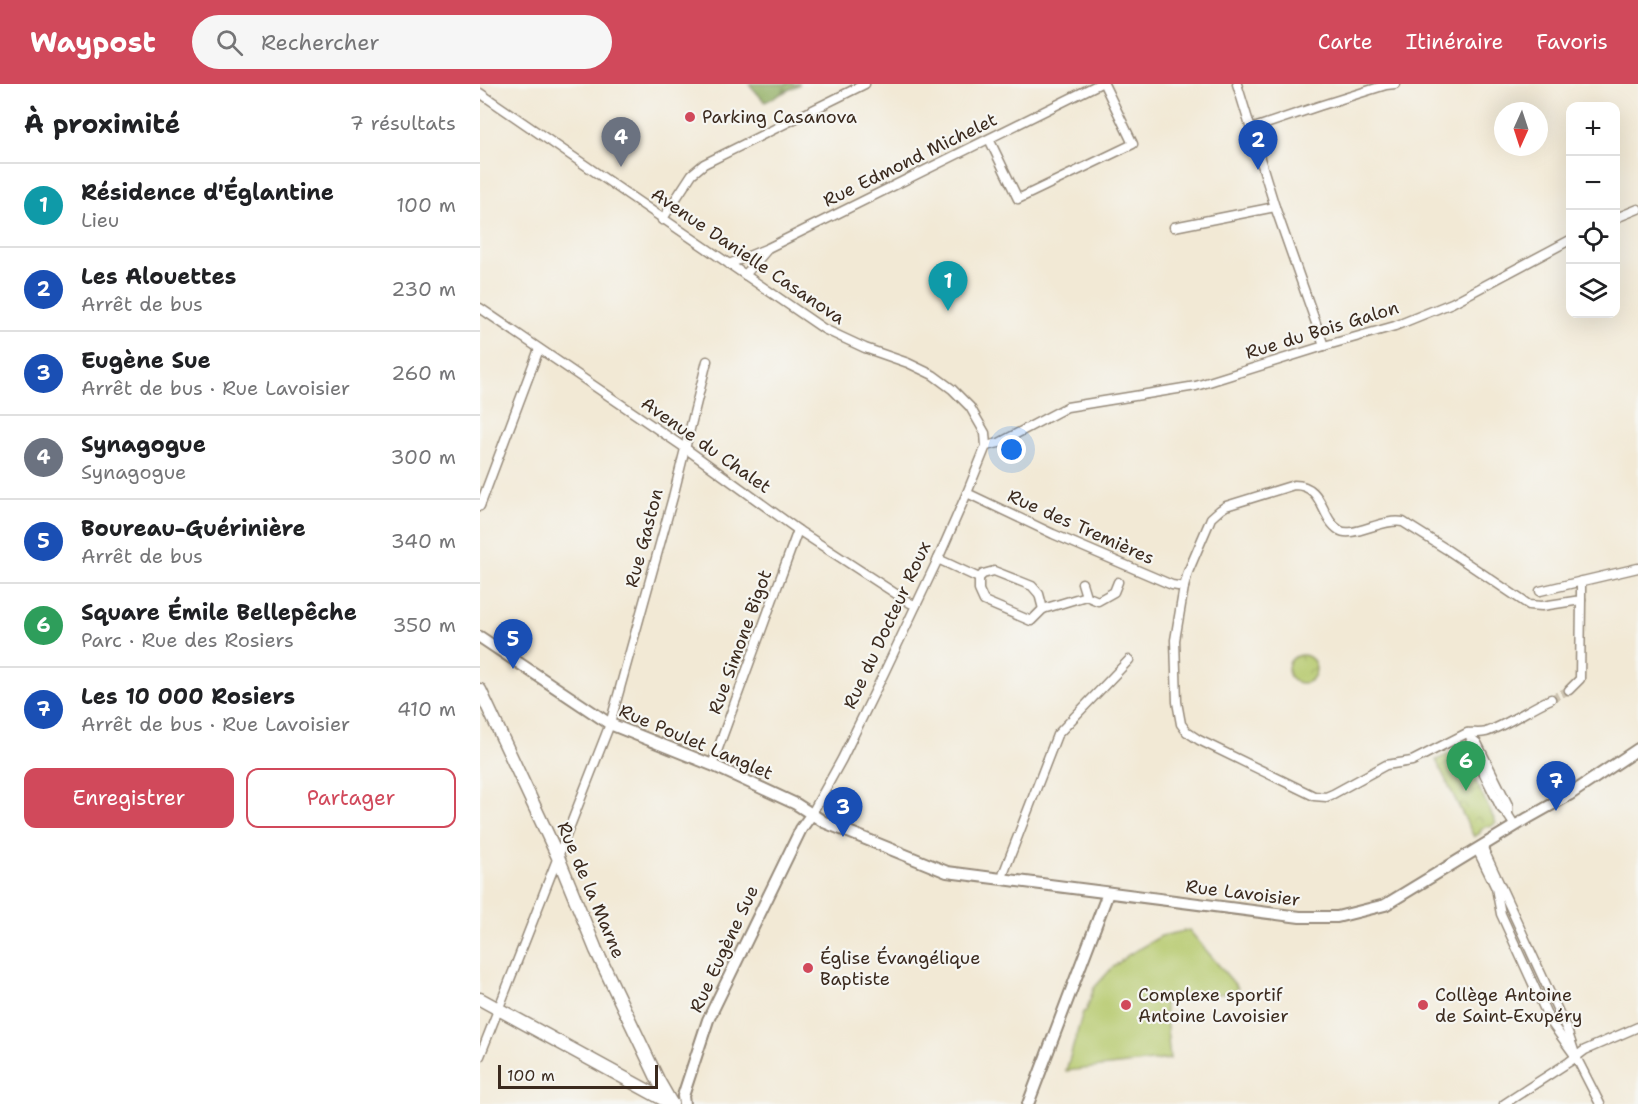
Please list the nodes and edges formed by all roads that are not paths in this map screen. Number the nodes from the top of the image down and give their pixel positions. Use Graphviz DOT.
graph roads {
  1 [pos="865,84"];
  2 [pos="1102,84"];
  3 [pos="1237,84"];
  4 [pos="1395,84"];
  5 [pos="480,93"];
  6 [pos="1251,129"];
  7 [pos="989,139"];
  8 [pos="1275,207"];
  9 [pos="1638,209"];
  10 [pos="1620,216"];
  11 [pos="663,220"];
  12 [pos="1174,227"];
  13 [pos="1566,242"];
  14 [pos="768,248"];
  15 [pos="729,264"];
  16 [pos="745,275"];
  17 [pos="480,308"];
  18 [pos="1324,346"];
  19 [pos="539,349"];
  20 [pos="707,360"];
  21 [pos="986,446"];
  22 [pos="685,448"];
  23 [pos="967,493"];
  24 [pos="480,506"];
  25 [pos="798,530"];
  26 [pos="938,559"];
  27 [pos="1638,568"];
  28 [pos="979,578"];
  29 [pos="1581,581"];
  30 [pos="1118,582"];
  31 [pos="1082,583"];
  32 [pos="1184,587"];
  33 [pos="1540,591"];
  34 [pos="1086,596"];
  35 [pos="1581,600"];
  36 [pos="916,605"];
  37 [pos="1043,609"];
  38 [pos="480,637"];
  39 [pos="1129,660"];
  40 [pos="480,690"];
  41 [pos="1569,690"];
  42 [pos="1551,699"];
  43 [pos="610,724"];
  44 [pos="1469,735"];
  45 [pos="1638,749"];
  46 [pos="712,765"];
  47 [pos="811,815"];
  48 [pos="1515,826"];
  49 [pos="1480,848"];
  50 [pos="558,857"];
  51 [pos="1002,880"];
  52 [pos="1108,893"];
  53 [pos="480,999"];
  54 [pos="498,1010"];
  55 [pos="1638,1027"];
  56 [pos="480,1056"];
  57 [pos="1575,1057"];
  58 [pos="671,1104"];
  59 [pos="684,1104"];
  60 [pos="1028,1104"];
  61 [pos="1504,1104"];
  62 [pos="1599,1104"];
  1 -- 11 [label="street"];
  2 -- 7 [label="street, Rue Edmond Michelet"];
  2 -- 7 [label="street"];
  3 -- 6 [label="street"];
  4 -- 6 [label="street"];
  5 -- 11 [label="street, Avenue Danielle Casanova"];
  6 -- 8 [label="street"];
  7 -- 14 [label="street, Rue Edmond Michelet"];
  8 -- 12 [label="street"];
  8 -- 18 [label="street"];
  9 -- 10 [label="street"];
  11 -- 15 [label="street, Avenue Danielle Casanova"];
  13 -- 18 [label="street, Rue du Bois Galon"];
  14 -- 15 [label="street, Rue Edmond Michelet"];
  14 -- 16 [label="street, Rue Edmond Michelet"];
  15 -- 16 [label="street, Avenue Danielle Casanova"];
  16 -- 21 [label="street, Avenue Danielle Casanova"];
  17 -- 19 [label="street, Avenue du Chalet"];
  18 -- 21 [label="street, Rue du Bois Galon"];
  19 -- 22 [label="street, Avenue du Chalet"];
  19 -- 24 [label="street"];
  20 -- 22 [label="street, Rue Gaston"];
  21 -- 23 [label="street, Rue du Docteur Roux"];
  22 -- 25 [label="street, Avenue du Chalet"];
  22 -- 43 [label="street, Rue Gaston"];
  23 -- 26 [label="street, Rue du Docteur Roux"];
  23 -- 32 [label="street, Rue des Tremières"];
  25 -- 36 [label="street, Avenue du Chalet"];
  25 -- 46 [label="street, Rue Simone Bigot"];
  26 -- 28 [label="street"];
  26 -- 36 [label="street, Rue du Docteur Roux"];
  27 -- 29 [label="street"];
  28 -- 37 [label="street"];
  28 -- 37 [label="street"];
  29 -- 33 [label="street"];
  29 -- 35 [label="street"];
  30 -- 34 [label="street"];
  31 -- 34 [label="street"];
  32 -- 35 [label="street"];
  32 -- 44 [label="street"];
  34 -- 37 [label="street"];
  35 -- 41 [label="street"];
  36 -- 47 [label="street, Rue du Docteur Roux"];
  38 -- 43 [label="street, Rue Poulet Langlet"];
  39 -- 51 [label="street"];
  40 -- 50 [label="main road, Rue de la Marne"];
  42 -- 44 [label="street"];
  43 -- 46 [label="street, Rue Poulet Langlet"];
  43 -- 50 [label="street, Rue Gaston"];
  44 -- 48 [label="street"];
  45 -- 48 [label="street, Rue Lavoisier"];
  46 -- 47 [label="street, Rue Poulet Langlet"];
  47 -- 51 [label="street, Rue Lavoisier"];
  47 -- 59 [label="street, Rue Eugène Sue"];
  48 -- 49 [label="street, Rue Lavoisier"];
  49 -- 52 [label="street, Rue Lavoisier"];
  49 -- 57 [label="street"];
  50 -- 54 [label="street, Rue Gaston"];
  50 -- 58 [label="main road, Rue de la Marne"];
  51 -- 52 [label="street, Rue Lavoisier"];
  52 -- 60 [label="street"];
  53 -- 54 [label="main road"];
  54 -- 56 [label="street, Rue Gaston"];
  54 -- 58 [label="main road"];
  55 -- 57 [label="street"];
  57 -- 61 [label="street"];
  57 -- 62 [label="street"];
}
